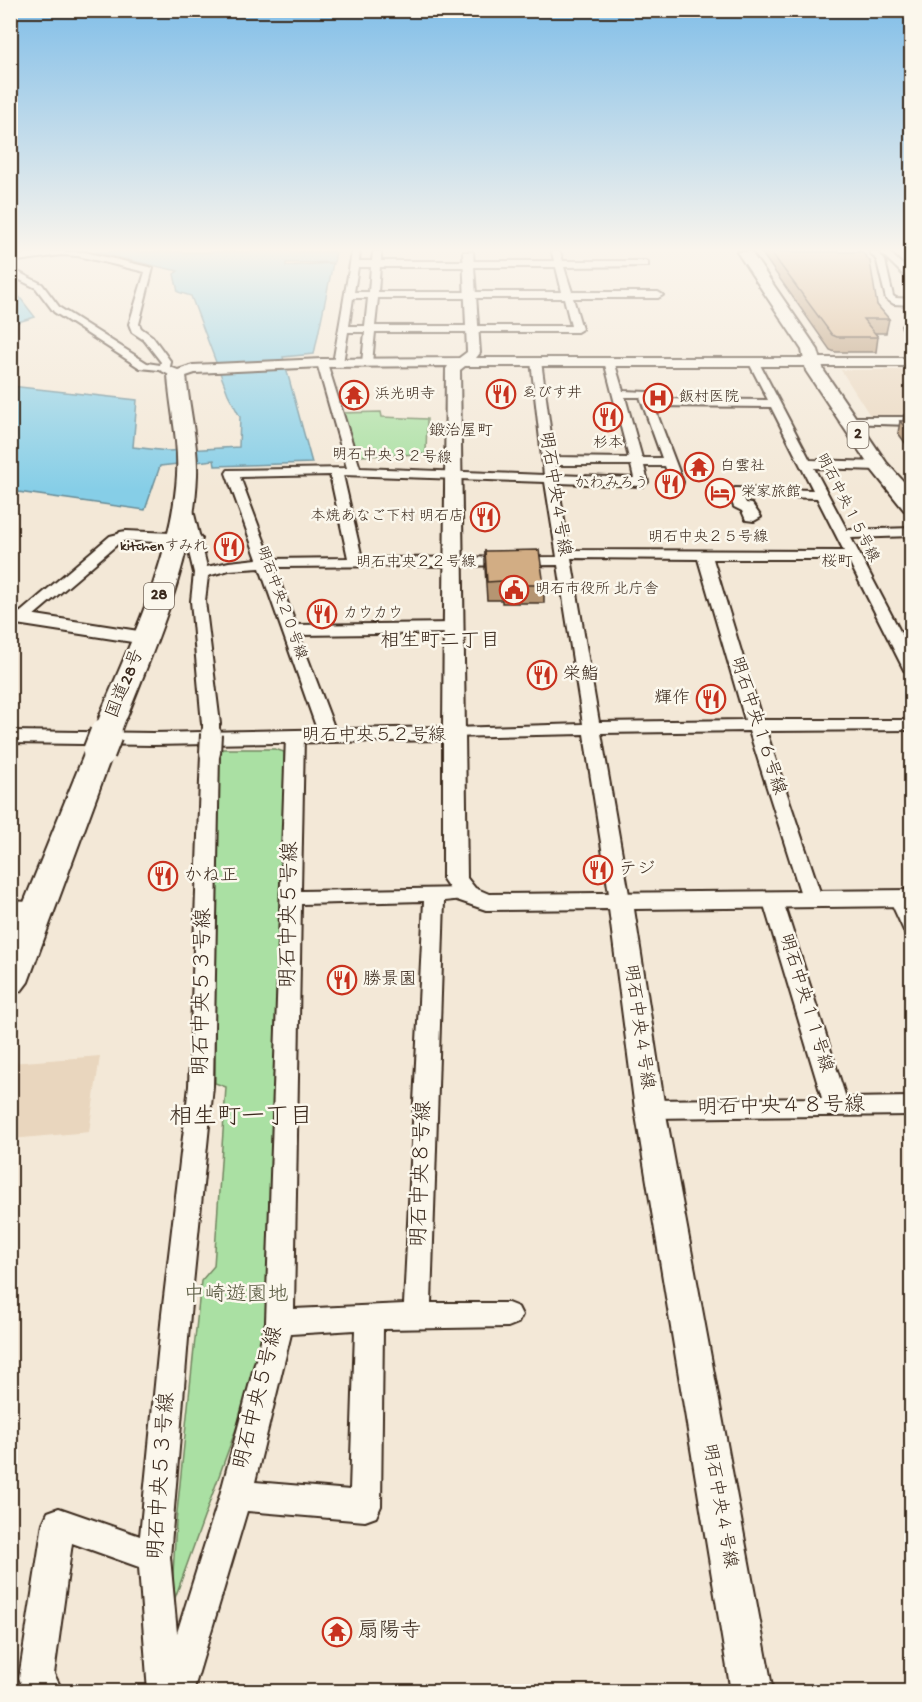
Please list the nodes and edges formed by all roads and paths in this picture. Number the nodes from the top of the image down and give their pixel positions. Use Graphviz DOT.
graph roads {
  1 [pos="89,331"];
  2 [pos="138,331"];
  3 [pos="344,331"];
  4 [pos="369,331"];
  5 [pos="472,331"];
  6 [pos="783,331"];
  7 [pos="797,331"];
  8 [pos="536,361"];
  9 [pos="609,361"];
  10 [pos="753,361"];
  11 [pos="813,361"];
  12 [pos="465,362"];
  13 [pos="912,362"];
  14 [pos="322,363"];
  15 [pos="339,363"];
  16 [pos="367,363"];
  17 [pos="171,372"];
  18 [pos="618,394"];
  19 [pos="647,402"];
  20 [pos="774,404"];
  21 [pos="848,421"];
  22 [pos="912,421"];
  23 [pos="548,461"];
  24 [pos="636,461"];
  25 [pos="669,462"];
  26 [pos="806,464"];
  27 [pos="879,466"];
  28 [pos="336,471"];
  29 [pos="232,472"];
  30 [pos="355,472"];
  31 [pos="452,476"];
  32 [pos="551,480"];
  33 [pos="677,482"];
  34 [pos="819,494"];
  35 [pos="912,505"];
  36 [pos="754,517"];
  37 [pos="912,532"];
  38 [pos="842,534"];
  39 [pos="126,536"];
  40 [pos="184,538"];
  41 [pos="704,554"];
  42 [pos="852,555"];
  43 [pos="564,558"];
  44 [pos="356,562"];
  45 [pos="266,563"];
  46 [pos="454,564"];
  47 [pos="201,573"];
  48 [pos="16,618"];
  49 [pos="455,628"];
  50 [pos="291,630"];
  51 [pos="145,638"];
  52 [pos="912,670"];
  53 [pos="755,724"];
  54 [pos="912,725"];
  55 [pos="590,729"];
  56 [pos="453,733"];
  57 [pos="328,735"];
  58 [pos="295,736"];
  59 [pos="10,737"];
  60 [pos="466,894"];
  61 [pos="434,896"];
  62 [pos="812,897"];
  63 [pos="292,898"];
  64 [pos="772,898"];
  65 [pos="905,898"];
  66 [pos="620,900"];
  67 [pos="24,909"];
  68 [pos="912,928"];
  69 [pos="10,982"];
  70 [pos="912,1106"];
  71 [pos="837,1107"];
  72 [pos="650,1109"];
  73 [pos="508,1315"];
  74 [pos="417,1316"];
  75 [pos="369,1318"];
  76 [pos="280,1322"];
  77 [pos="236,1495"];
  78 [pos="154,1557"];
  79 [pos="46,1692"];
  80 [pos="165,1692"];
  81 [pos="176,1692"];
  82 [pos="752,1692"];
  1 -- 17 [label="street"];
  2 -- 17 [label="street"];
  3 -- 15 [label="street"];
  4 -- 16 [label="street"];
  5 -- 12 [label="street"];
  6 -- 11 [label="highway, 2"];
  7 -- 11 [label="highway, 2"];
  8 -- 9 [label="street"];
  8 -- 12 [label="street"];
  8 -- 23 [label="street, 明石中央４号線"];
  9 -- 10 [label="street"];
  9 -- 18 [label="street"];
  10 -- 11 [label="street"];
  10 -- 20 [label="street, 明石中央１５号線"];
  11 -- 13 [label="street"];
  11 -- 21 [label="highway, 2"];
  12 -- 16 [label="street"];
  12 -- 31 [label="street"];
  14 -- 15 [label="street"];
  14 -- 17 [label="street"];
  14 -- 30 [label="street"];
  15 -- 16 [label="street"];
  17 -- 40 [label="highway, 国道28号 / 28"];
  18 -- 19 [label="street"];
  18 -- 24 [label="street"];
  19 -- 20 [label="street"];
  19 -- 25 [label="street"];
  20 -- 26 [label="street, 明石中央１５号線"];
  21 -- 22 [label="street"];
  21 -- 27 [label="highway, 2"];
  23 -- 24 [label="street"];
  23 -- 32 [label="street, 明石中央４号線"];
  24 -- 25 [label="street"];
  24 -- 32 [label="street, 明石中央３２号線"];
  25 -- 33 [label="street"];
  26 -- 27 [label="street"];
  26 -- 34 [label="street, 明石中央１５号線"];
  27 -- 35 [label="highway, 2"];
  28 -- 29 [label="street, 明石中央３２号線"];
  28 -- 30 [label="street, 明石中央３２号線"];
  28 -- 44 [label="street"];
  29 -- 45 [label="street, 明石中央２０号線"];
  30 -- 31 [label="street, 明石中央３２号線"];
  31 -- 32 [label="street, 明石中央３２号線"];
  31 -- 46 [label="street"];
  32 -- 43 [label="street, 明石中央４号線"];
  34 -- 36 [label="street"];
  34 -- 38 [label="street, 明石中央１５号線"];
  37 -- 38 [label="street"];
  38 -- 42 [label="street, 明石中央１５号線"];
  39 -- 40 [label="street"];
  39 -- 48 [label="street"];
  40 -- 47 [label="street, 明石中央５３号線"];
  40 -- 51 [label="highway, 国道28号 / 28"];
  41 -- 42 [label="street, 明石中央２５号線"];
  41 -- 43 [label="street, 明石中央２５号線"];
  41 -- 53 [label="street, 明石中央１６号線"];
  42 -- 52 [label="street, 明石中央１５号線"];
  43 -- 46 [label="street, 明石中央２２号線"];
  43 -- 55 [label="street, 明石中央４号線"];
  44 -- 45 [label="street, 明石中央２２号線"];
  44 -- 46 [label="street, 明石中央２２号線"];
  45 -- 47 [label="street"];
  45 -- 50 [label="street, 明石中央２０号線"];
  46 -- 49 [label="street"];
  47 -- 78 [label="street, 明石中央５３号線, bridge"];
  48 -- 51 [label="street"];
  49 -- 50 [label="street"];
  49 -- 56 [label="street"];
  50 -- 57 [label="street, 明石中央２０号線"];
  51 -- 67 [label="highway, 国道28号 / 28, bridge"];
  53 -- 54 [label="street"];
  53 -- 55 [label="street"];
  53 -- 62 [label="street, 明石中央１６号線"];
  55 -- 56 [label="street"];
  55 -- 66 [label="street, 明石中央４号線"];
  56 -- 57 [label="street, 明石中央５２号線"];
  56 -- 60 [label="street, 明石中央５２号線"];
  57 -- 58 [label="street, 明石中央５２号線"];
  58 -- 59 [label="street, 明石中央５２号線"];
  58 -- 63 [label="street, 明石中央５号線"];
  60 -- 61 [label="street"];
  60 -- 66 [label="street"];
  61 -- 63 [label="street"];
  61 -- 74 [label="street, 明石中央８号線"];
  62 -- 64 [label="street"];
  62 -- 65 [label="street"];
  63 -- 76 [label="street, 明石中央５号線"];
  64 -- 66 [label="street"];
  64 -- 71 [label="street, 明石中央１１号線"];
  65 -- 68 [label="street"];
  66 -- 72 [label="street, 明石中央４号線"];
  67 -- 69 [label="highway, 国道28号 / 28"];
  70 -- 71 [label="street, 明石中央４８号線"];
  71 -- 72 [label="street, 明石中央４８号線"];
  72 -- 82 [label="street, 明石中央４号線"];
  73 -- 74 [label="street"];
  74 -- 75 [label="street"];
  75 -- 76 [label="street"];
  75 -- 77 [label="street"];
  76 -- 77 [label="street, 明石中央５号線"];
  77 -- 81 [label="street, 明石中央５号線"];
  78 -- 79 [label="street"];
  78 -- 80 [label="street, 明石中央５３号線"];
}
